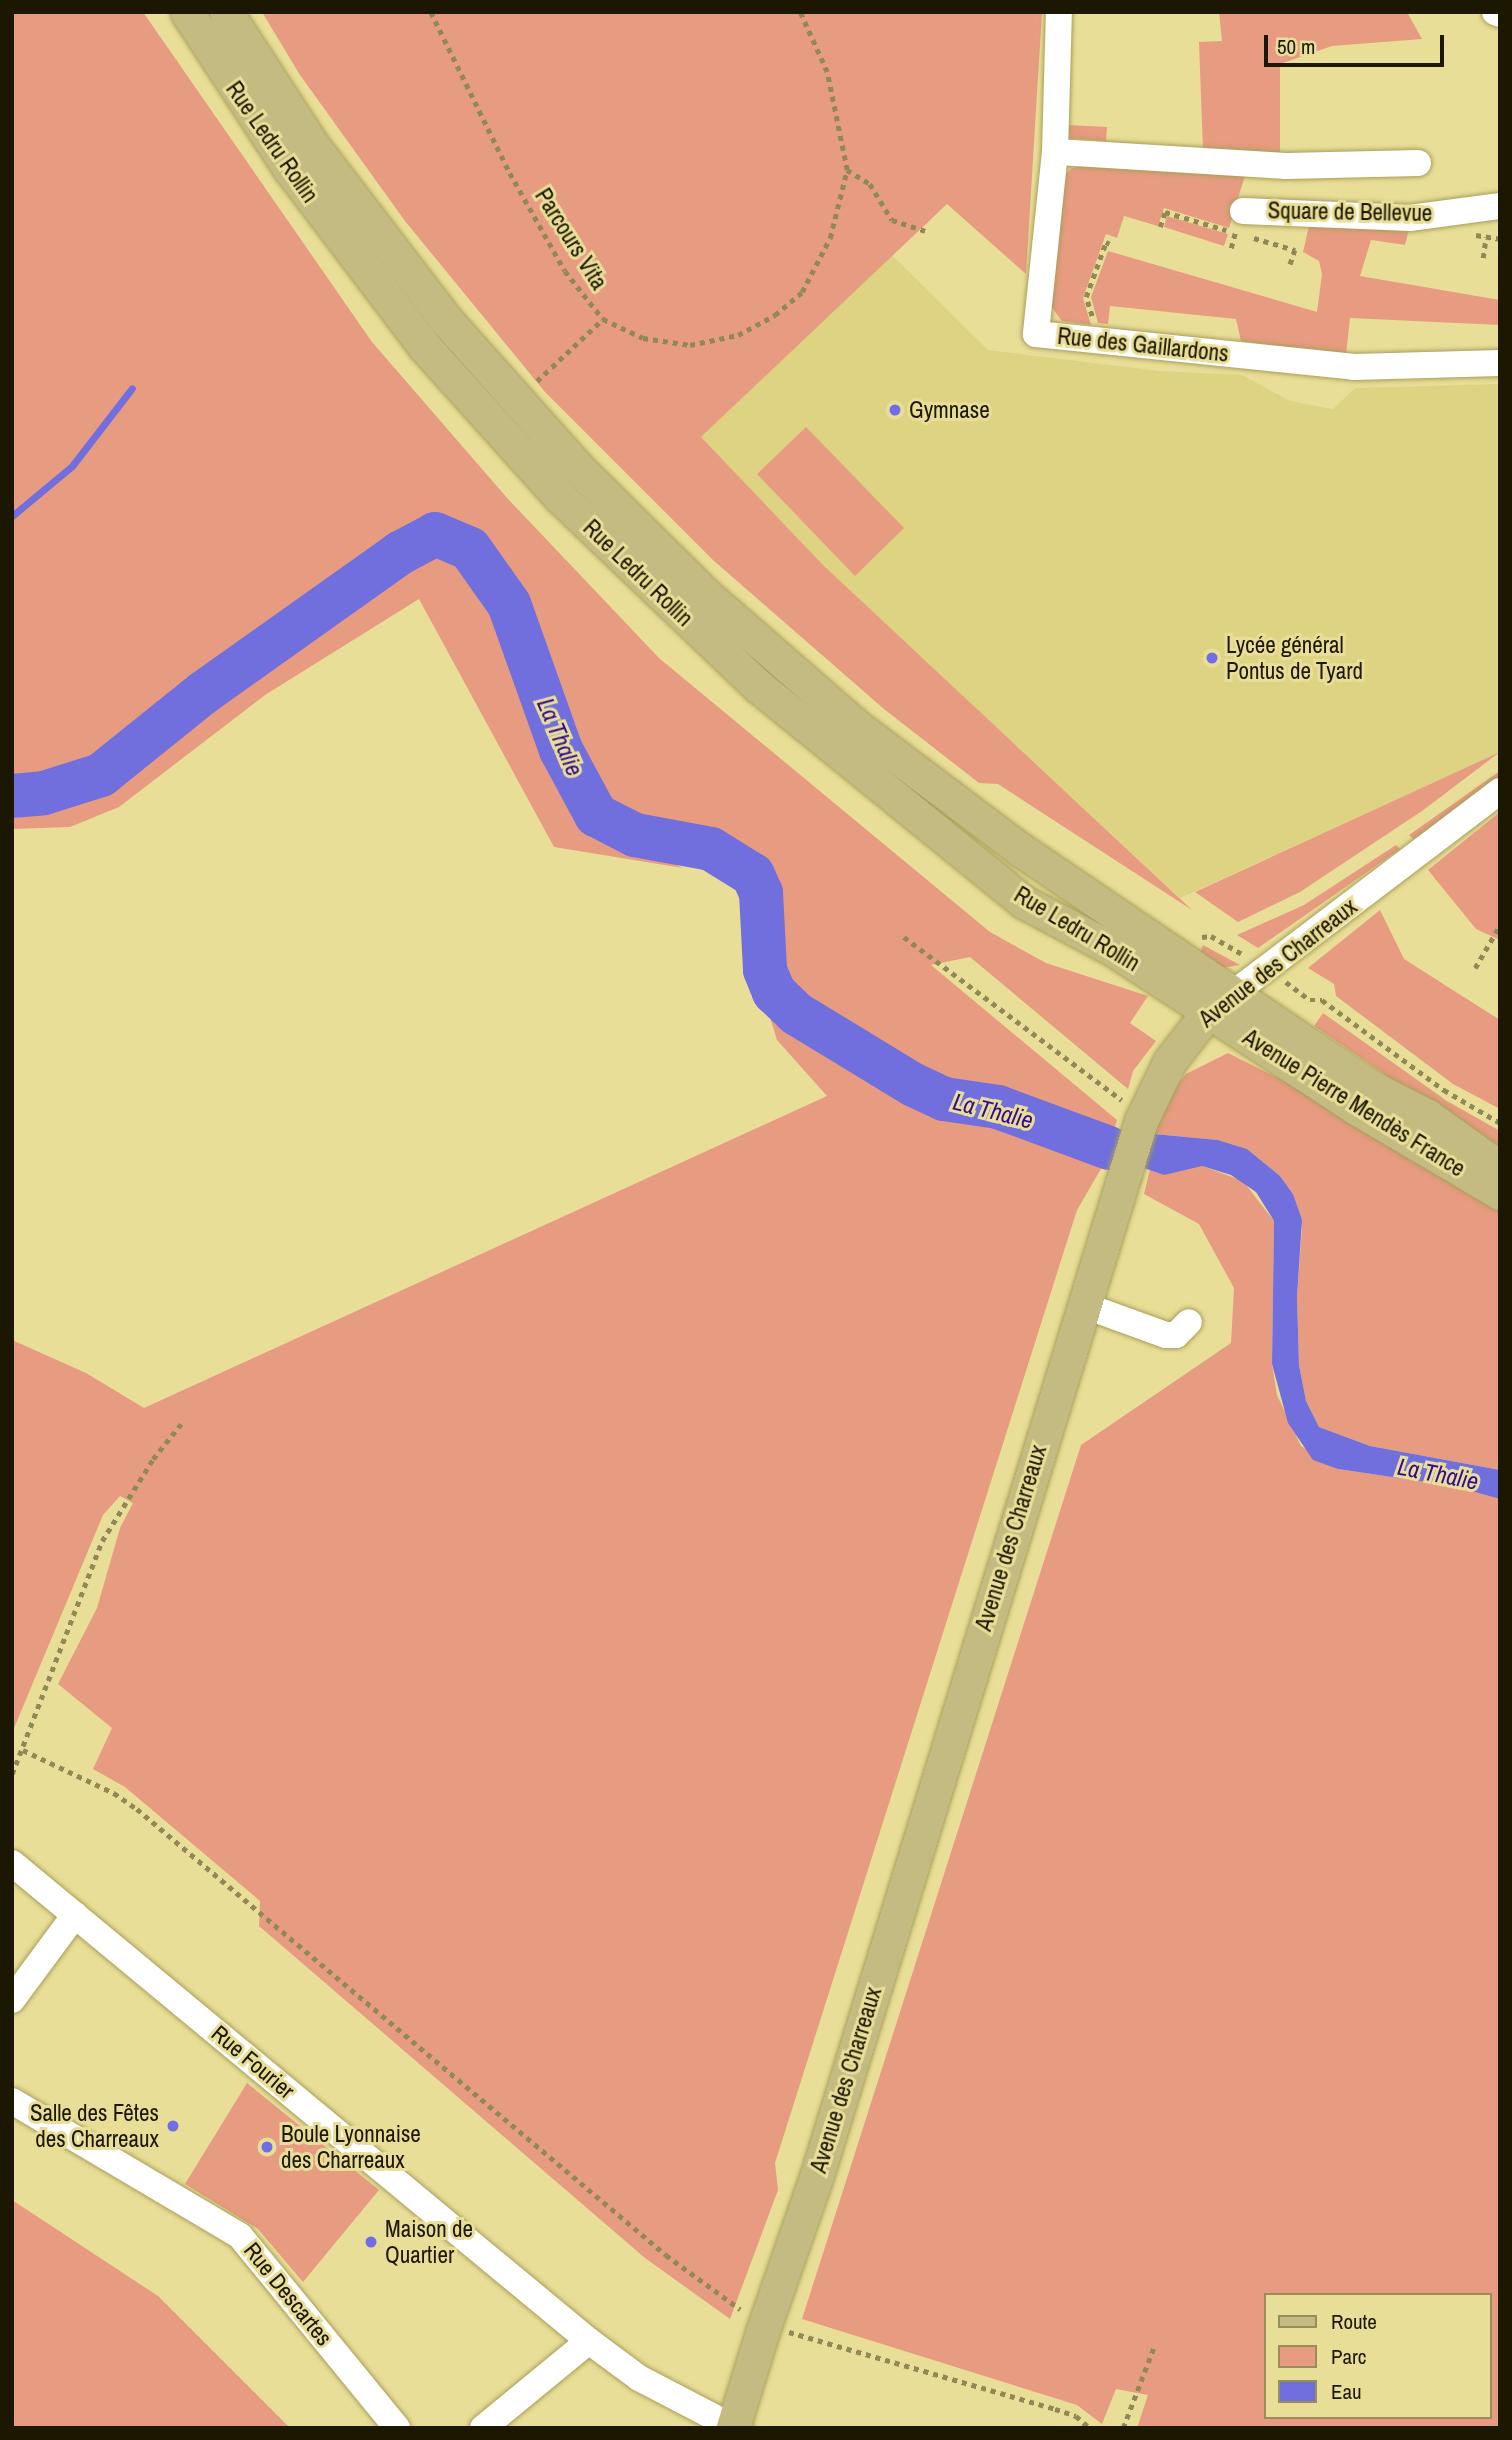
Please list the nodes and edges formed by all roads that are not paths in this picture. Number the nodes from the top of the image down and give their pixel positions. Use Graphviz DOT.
graph roads {
  1 [pos="187,12"];
  2 [pos="226,12"];
  3 [pos="1059,12"];
  4 [pos="1055,152"];
  5 [pos="1418,163"];
  6 [pos="1500,206"];
  7 [pos="1243,211"];
  8 [pos="1500,363"];
  9 [pos="1500,790"];
  10 [pos="1220,1003"];
  11 [pos="1500,1168"];
  12 [pos="1500,1193"];
  13 [pos="1083,1305"];
  14 [pos="1189,1322"];
  15 [pos="12,1863"];
  16 [pos="75,1915"];
  17 [pos="12,2000"];
  18 [pos="12,2101"];
  19 [pos="589,2342"];
  20 [pos="735,2427"];
  21 [pos="397,2428"];
  22 [pos="483,2428"];
  1 -- 10 [label="main road, Rue Ledru Rollin"];
  2 -- 10 [label="main road, Rue Ledru Rollin"];
  3 -- 4 [label="street"];
  4 -- 5 [label="street"];
  4 -- 8 [label="street, Rue des Gaillardons"];
  6 -- 7 [label="street, Square de Bellevue"];
  9 -- 10 [label="street, Avenue des Charreaux"];
  10 -- 11 [label="main road, Avenue Pierre Mendès France"];
  10 -- 12 [label="main road, Avenue Pierre Mendès France"];
  10 -- 13 [label="main road, Avenue des Charreaux"];
  13 -- 14 [label="street"];
  13 -- 20 [label="main road, Avenue des Charreaux"];
  15 -- 16 [label="street, Rue Fourier"];
  16 -- 17 [label="street"];
  16 -- 19 [label="street, Rue Fourier"];
  18 -- 21 [label="street, Rue Descartes"];
  19 -- 20 [label="street, Rue Fourier"];
  19 -- 22 [label="street"];
}
